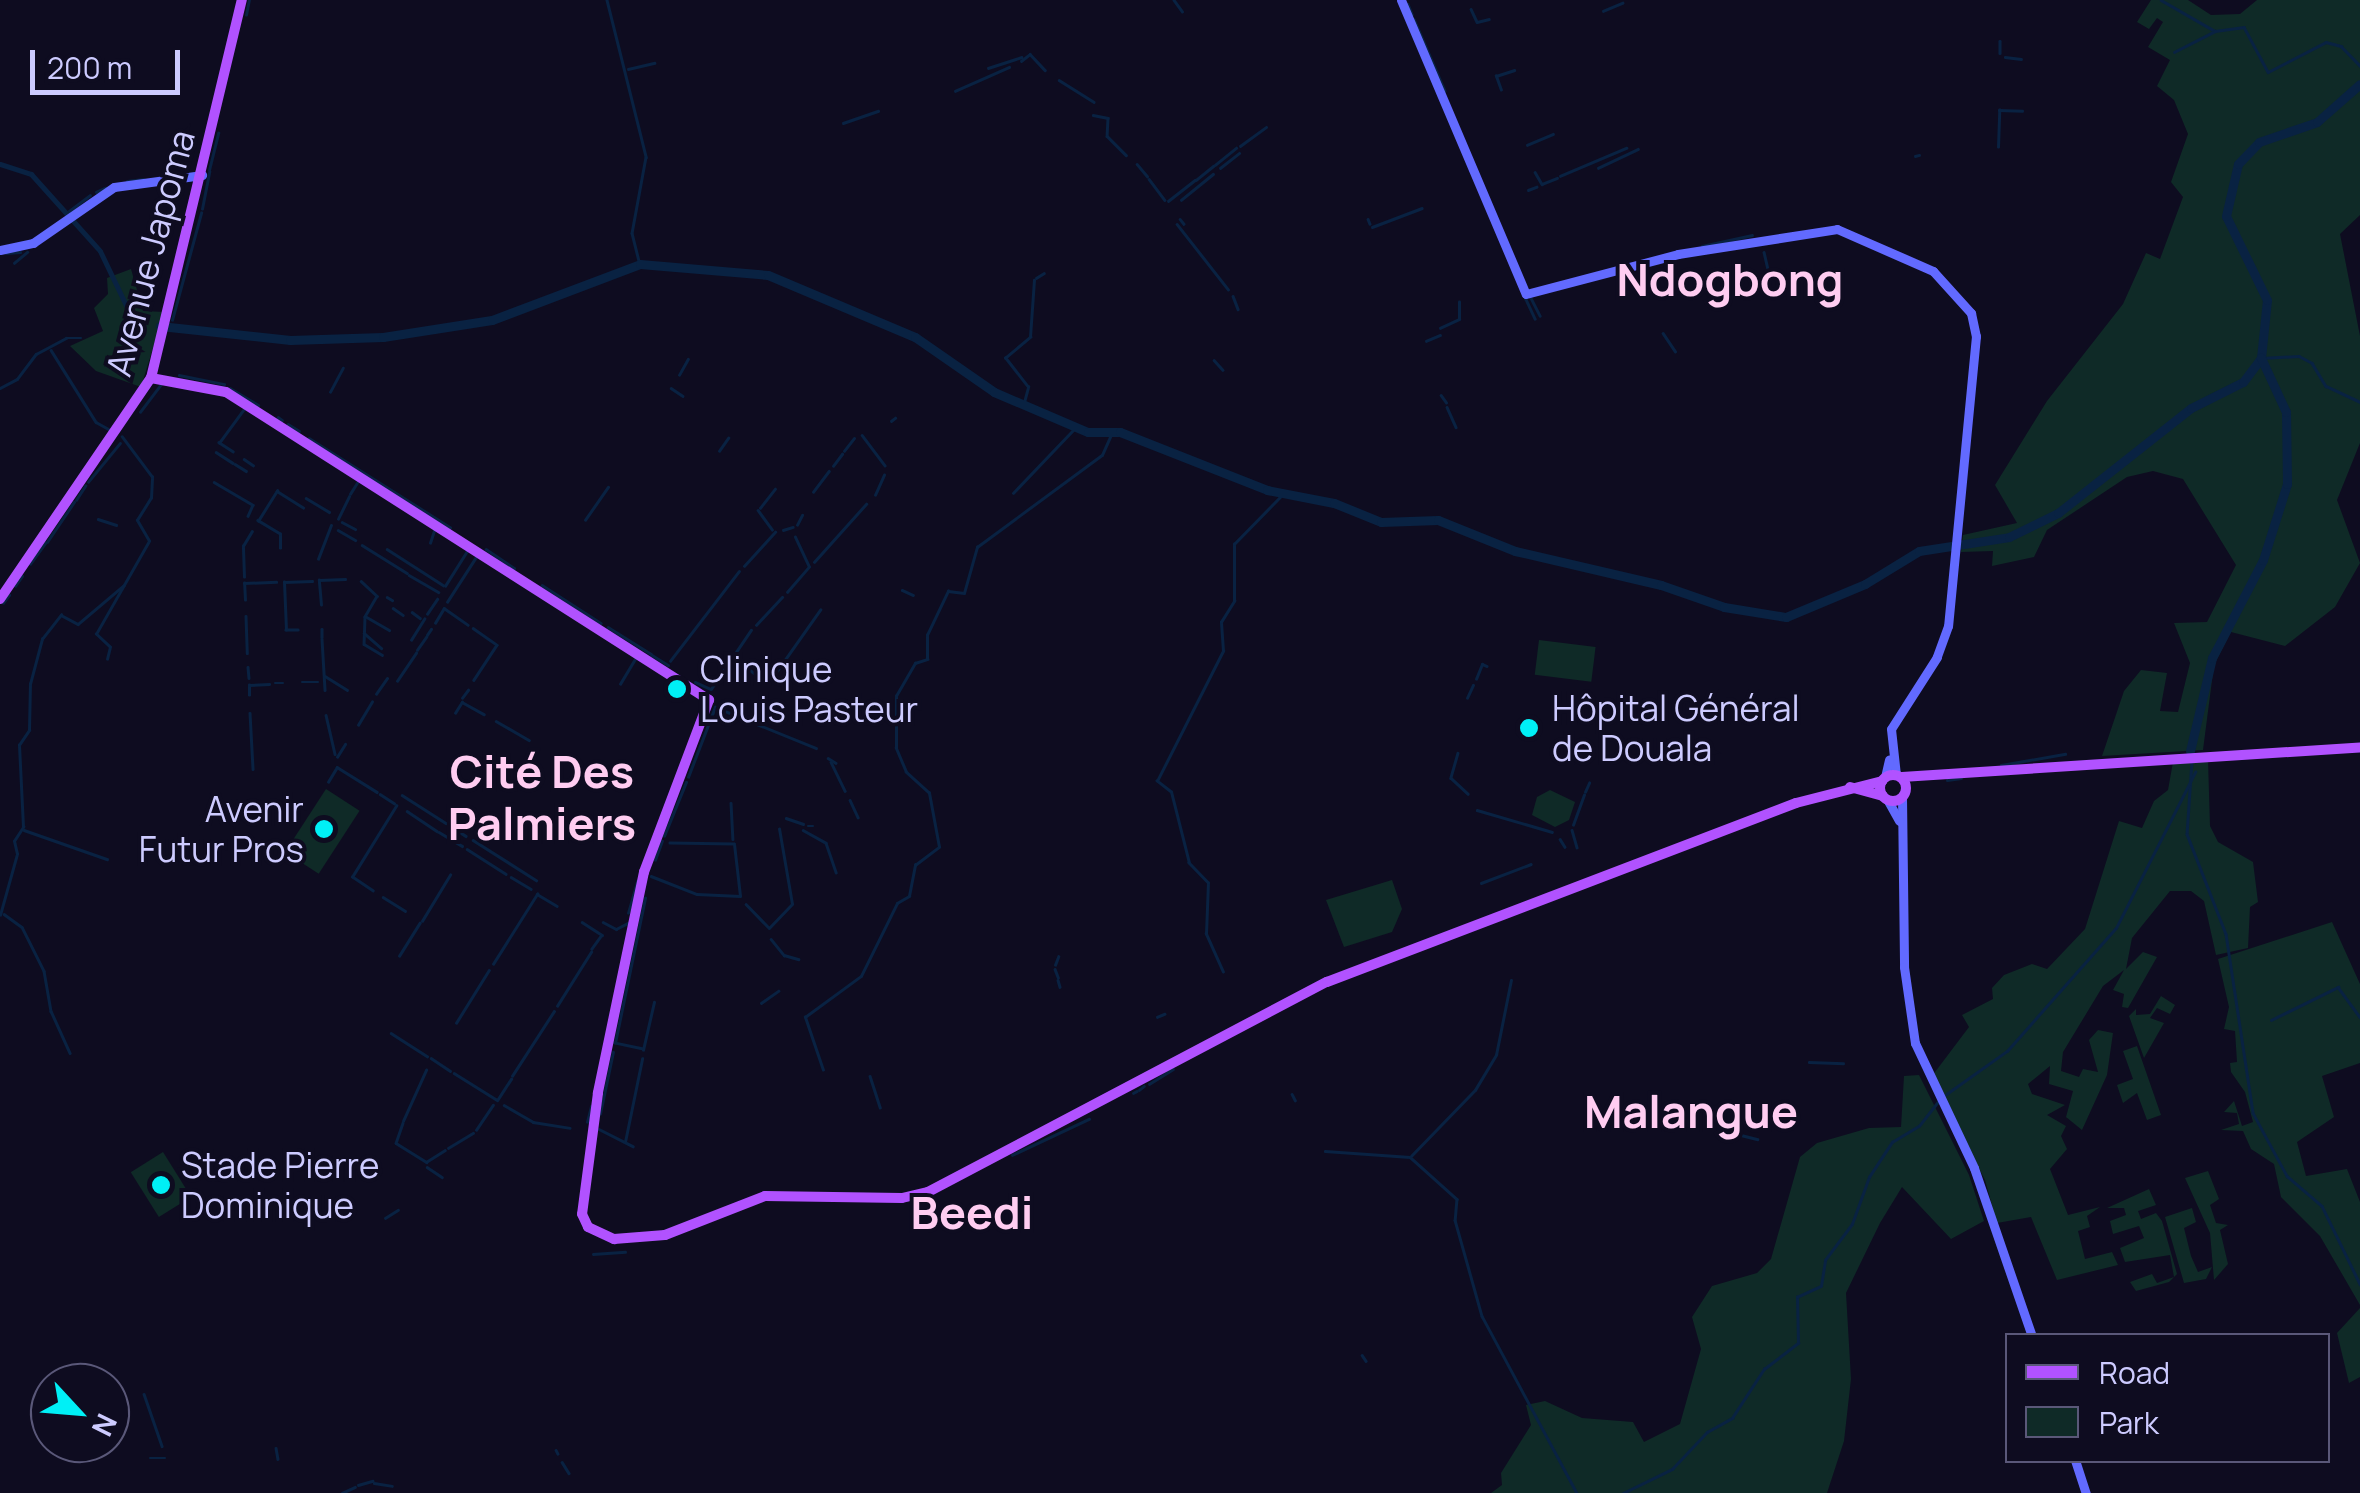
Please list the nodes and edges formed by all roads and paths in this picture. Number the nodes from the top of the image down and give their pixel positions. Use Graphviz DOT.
graph roads {
  1 [pos="242,0"];
  2 [pos="1401,0"];
  3 [pos="202,174"];
  4 [pos="0,250"];
  5 [pos="151,378"];
  6 [pos="0,599"];
  7 [pos="2360,747"];
  8 [pos="1891,777"];
  9 [pos="1934,778"];
  10 [pos="1850,786"];
  11 [pos="1904,795"];
  12 [pos="1885,798"];
  13 [pos="1901,823"];
  14 [pos="2031,1333"];
  15 [pos="2076,1463"];
  16 [pos="2086,1493"];
  1 -- 3 [label="main road, Avenue Japoma"];
  2 -- 8 [label="main road"];
  3 -- 4 [label="main road"];
  3 -- 5 [label="main road, Avenue Japoma"];
  5 -- 6 [label="main road, Avenue Japoma"];
  5 -- 10 [label="main road"];
  7 -- 9 [label="main road"];
  8 -- 9 [label="main road"];
  8 -- 10 [label="main road"];
  8 -- 11 [label="main road"];
  8 -- 12 [label="main road"];
  9 -- 11 [label="main road"];
  10 -- 12 [label="main road"];
  11 -- 12 [label="main road"];
  11 -- 13 [label="main road"];
  12 -- 13 [label="main road"];
  13 -- 14 [label="main road"];
  15 -- 16 [label="main road"];
}
